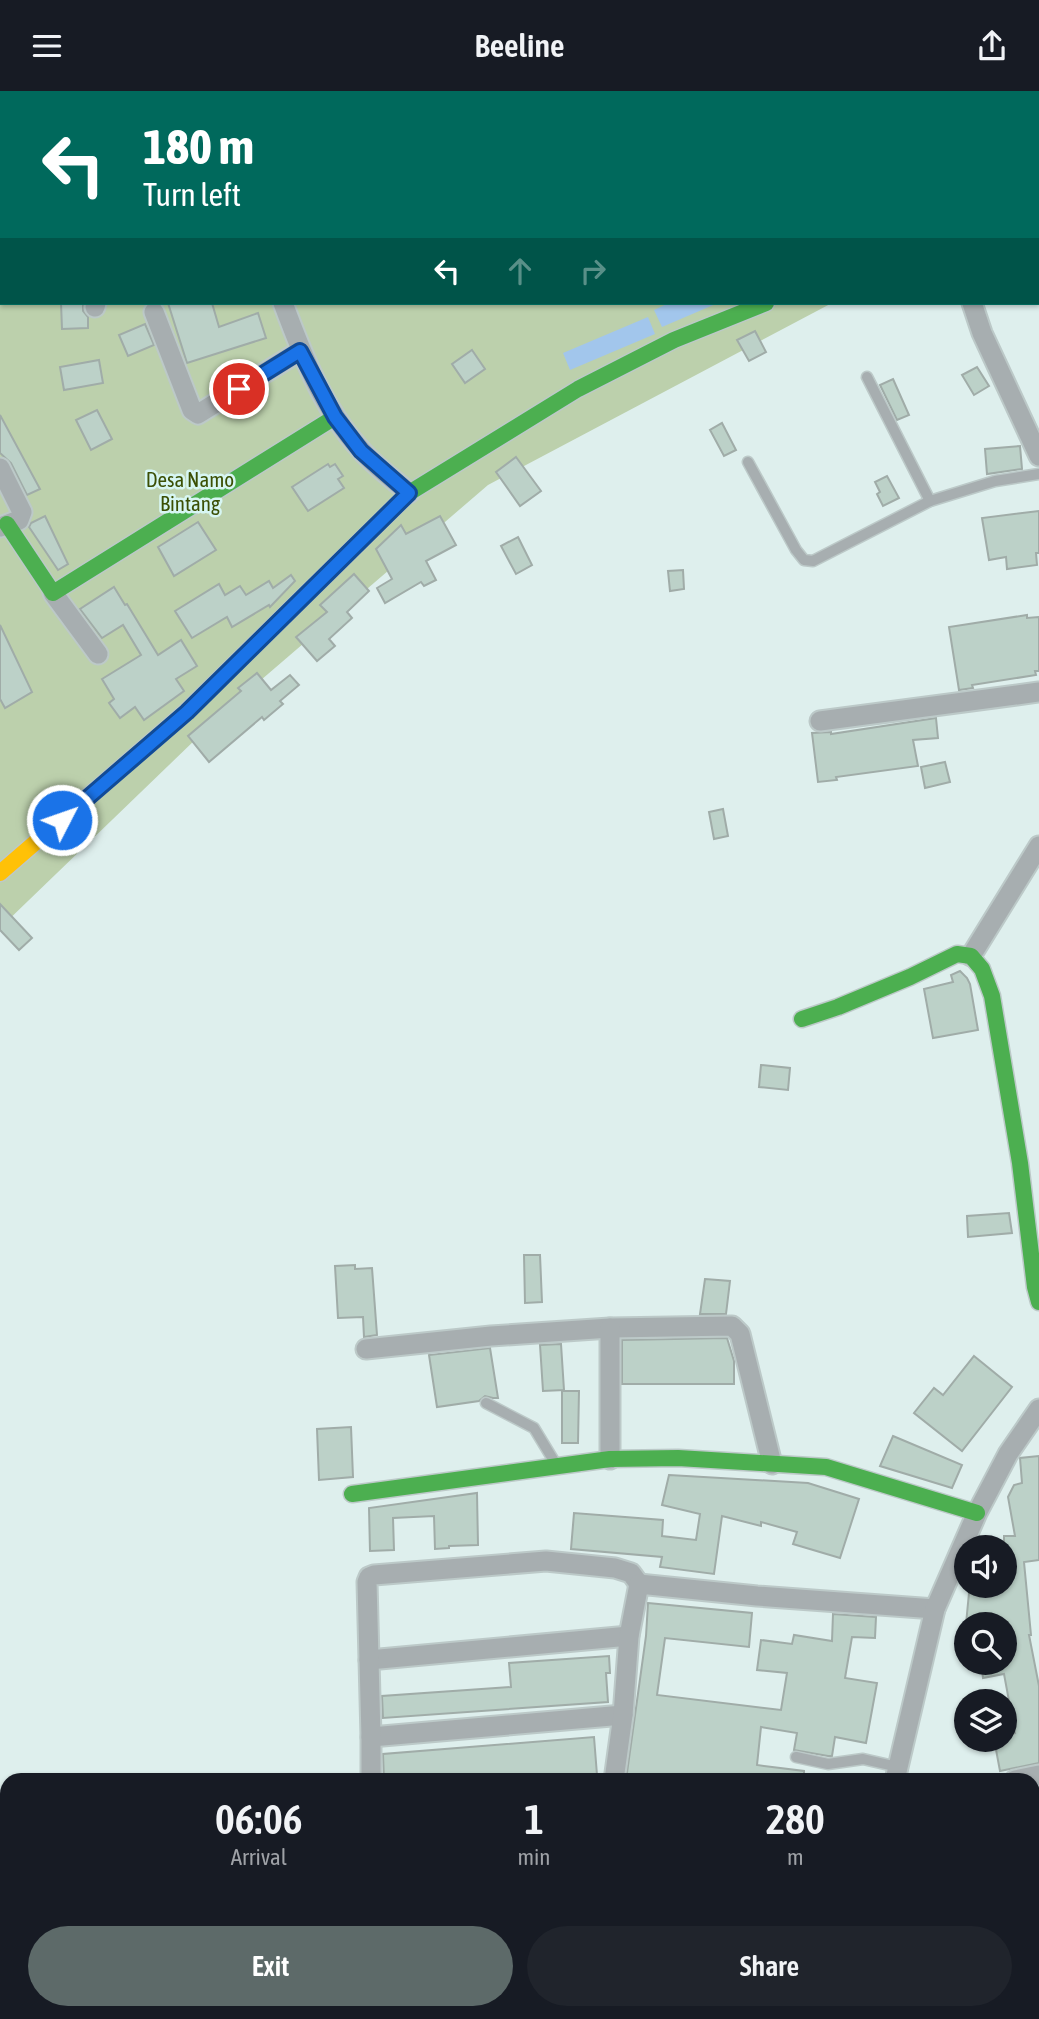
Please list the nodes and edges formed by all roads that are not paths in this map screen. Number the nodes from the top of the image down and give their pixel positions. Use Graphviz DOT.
graph roads {
  1 [pos="284,305"];
  2 [pos="760,305"];
  3 [pos="973,305"];
  4 [pos="154,312"];
  5 [pos="300,351"];
  6 [pos="867,377"];
  7 [pos="335,417"];
  8 [pos="1039,456"];
  9 [pos="748,461"];
  10 [pos="0,468"];
  11 [pos="1039,474"];
  12 [pos="409,493"];
  13 [pos="930,501"];
  14 [pos="4,525"];
  15 [pos="53,593"];
  16 [pos="98,654"];
  17 [pos="1039,692"];
  18 [pos="820,721"];
  19 [pos="1039,846"];
  20 [pos="0,873"];
  21 [pos="971,956"];
  22 [pos="802,1019"];
  23 [pos="1039,1302"];
  24 [pos="610,1328"];
  25 [pos="366,1349"];
  26 [pos="486,1403"];
  27 [pos="1039,1409"];
  28 [pos="610,1459"];
  29 [pos="772,1464"];
  30 [pos="556,1465"];
  31 [pos="352,1494"];
  32 [pos="977,1513"];
  33 [pos="639,1584"];
  34 [pos="935,1609"];
  35 [pos="629,1636"];
  36 [pos="369,1661"];
  37 [pos="623,1714"];
  38 [pos="371,1737"];
  39 [pos="796,1758"];
  40 [pos="370,1773"];
  41 [pos="615,1773"];
  42 [pos="896,1773"];
  1 -- 5 [label="street"];
  2 -- 12 [label="street"];
  3 -- 8 [label="street"];
  4 -- 5 [label="street"];
  5 -- 7 [label="street"];
  6 -- 13 [label="lane"];
  7 -- 12 [label="street"];
  7 -- 15 [label="street"];
  9 -- 13 [label="lane"];
  10 -- 14 [label="street"];
  11 -- 13 [label="lane"];
  12 -- 20 [label="street"];
  14 -- 15 [label="street"];
  15 -- 16 [label="street"];
  17 -- 18 [label="street"];
  19 -- 21 [label="street"];
  21 -- 22 [label="street"];
  21 -- 23 [label="street"];
  24 -- 25 [label="street"];
  24 -- 28 [label="street"];
  24 -- 29 [label="street"];
  26 -- 30 [label="lane"];
  27 -- 32 [label="street"];
  28 -- 29 [label="street"];
  28 -- 30 [label="street"];
  29 -- 32 [label="street"];
  30 -- 31 [label="street"];
  32 -- 34 [label="street"];
  33 -- 34 [label="street"];
  33 -- 35 [label="street"];
  33 -- 36 [label="street"];
  34 -- 42 [label="street"];
  35 -- 36 [label="street"];
  35 -- 37 [label="street"];
  36 -- 38 [label="street"];
  37 -- 38 [label="street"];
  37 -- 41 [label="street"];
  38 -- 40 [label="street"];
  39 -- 42 [label="lane"];
}
